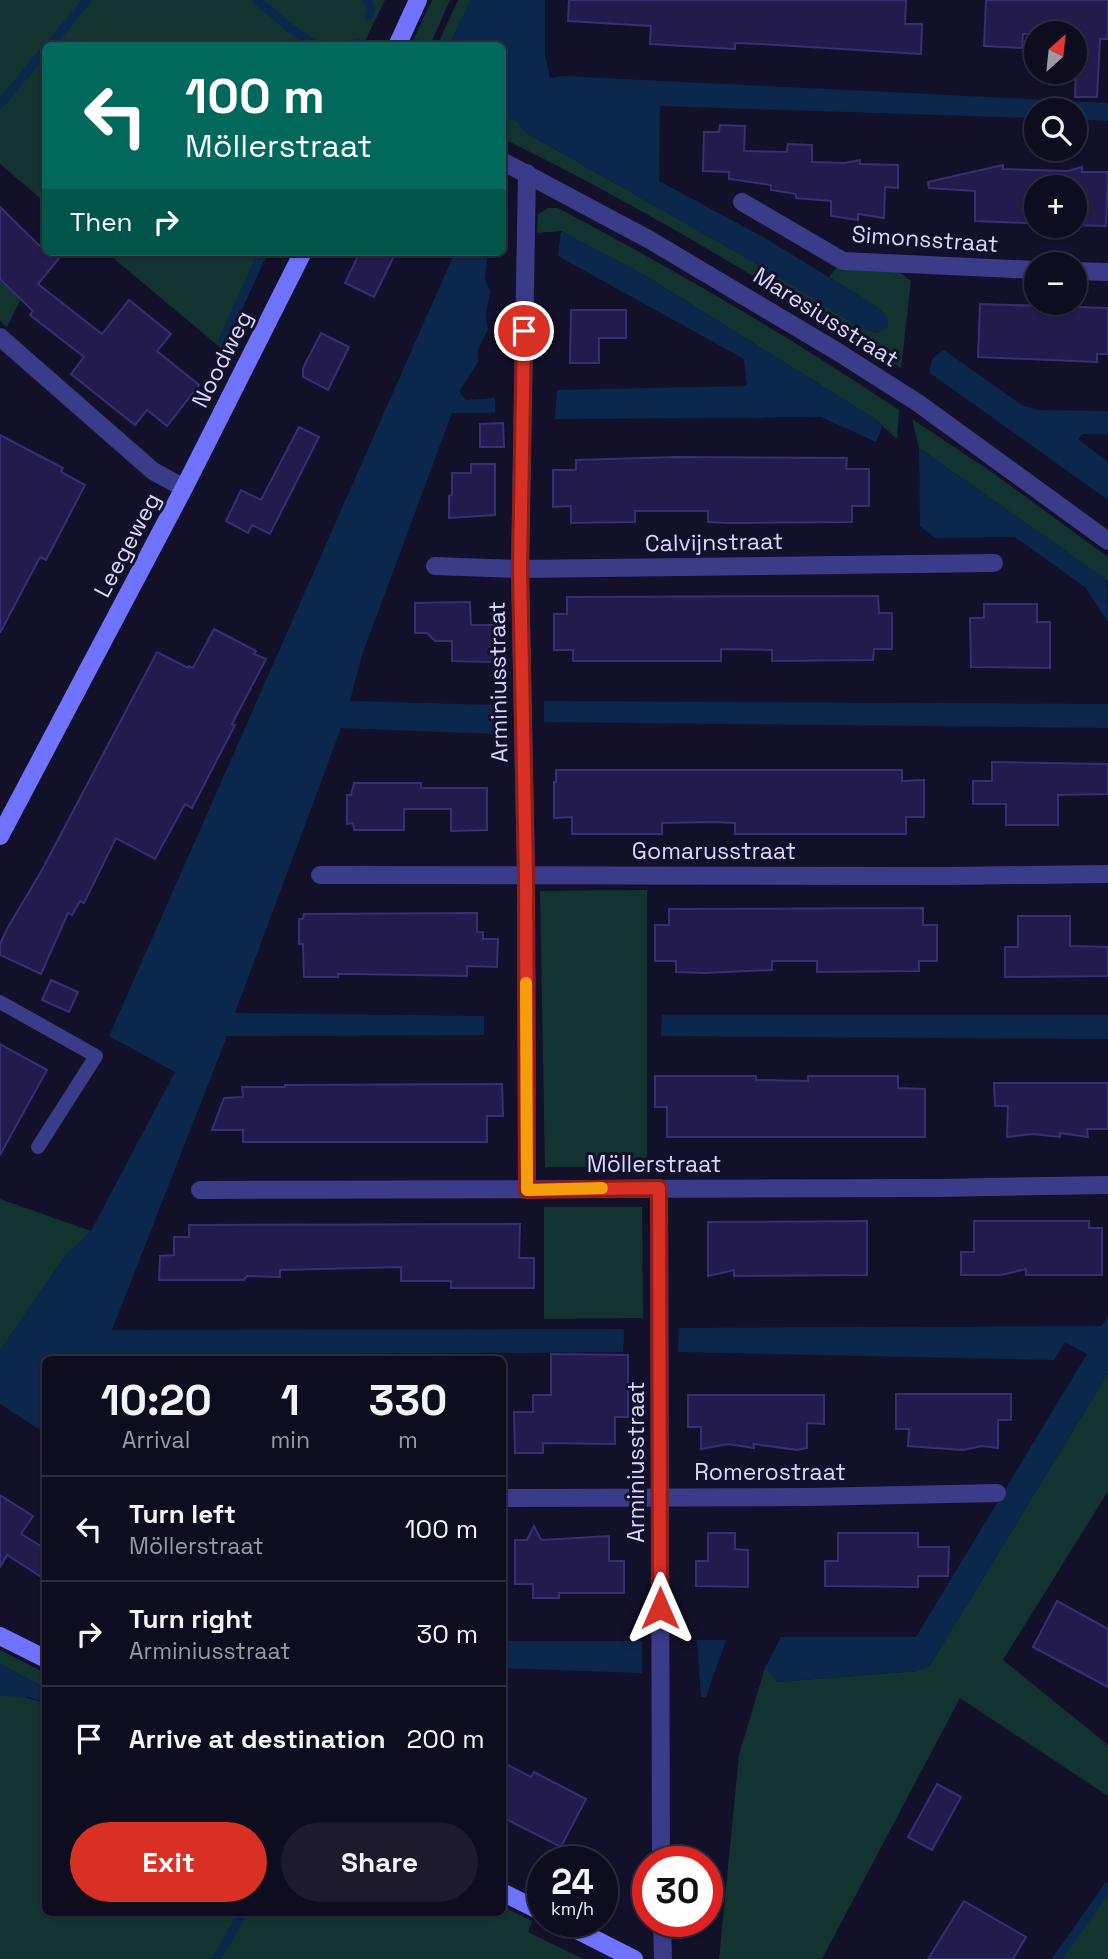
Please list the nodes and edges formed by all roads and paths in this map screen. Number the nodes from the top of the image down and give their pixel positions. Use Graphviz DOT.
graph roads {
  1 [pos="418,0"];
  2 [pos="399,42"];
  3 [pos="506,163"];
  4 [pos="527,173"];
  5 [pos="742,202"];
  6 [pos="301,256"];
  7 [pos="1024,269"];
  8 [pos="1087,271"];
  9 [pos="1108,272"];
  10 [pos="0,337"];
  11 [pos="184,488"];
  12 [pos="1108,541"];
  13 [pos="994,563"];
  14 [pos="435,566"];
  15 [pos="520,569"];
  16 [pos="0,836"];
  17 [pos="1108,874"];
  18 [pos="320,875"];
  19 [pos="526,875"];
  20 [pos="0,1002"];
  21 [pos="38,1147"];
  22 [pos="1108,1185"];
  23 [pos="659,1188"];
  24 [pos="200,1190"];
  25 [pos="527,1190"];
  26 [pos="997,1493"];
  27 [pos="660,1496"];
  28 [pos="506,1498"];
  29 [pos="0,1636"];
  30 [pos="42,1658"];
  31 [pos="662,1846"];
  32 [pos="506,1894"];
  33 [pos="527,1904"];
  34 [pos="591,1937"];
  35 [pos="662,1937"];
  36 [pos="634,1959"];
  37 [pos="663,1959"];
  1 -- 2 [label="main road"];
  3 -- 4 [label="street, Maresiusstraat"];
  4 -- 12 [label="street, Maresiusstraat"];
  4 -- 15 [label="street, Arminiusstraat"];
  5 -- 7 [label="street, Simonsstraat"];
  6 -- 11 [label="main road, Noodweg"];
  8 -- 9 [label="street"];
  10 -- 11 [label="street, Leegeweg"];
  11 -- 16 [label="main road, Leegeweg"];
  13 -- 15 [label="street, Calvijnstraat"];
  14 -- 15 [label="street, Calvijnstraat"];
  15 -- 19 [label="street, Arminiusstraat"];
  17 -- 19 [label="street, Gomarusstraat"];
  18 -- 19 [label="street, Gomarusstraat"];
  19 -- 25 [label="street, Arminiusstraat"];
  20 -- 21 [label="lane"];
  22 -- 23 [label="street, Möllerstraat"];
  23 -- 25 [label="street, Möllerstraat"];
  23 -- 27 [label="street, Arminiusstraat"];
  24 -- 25 [label="street, Möllerstraat"];
  26 -- 27 [label="street, Romerostraat"];
  27 -- 28 [label="street, Romerostraat"];
  27 -- 31 [label="street, Arminiusstraat"];
  29 -- 30 [label="main road"];
  32 -- 33 [label="main road"];
  34 -- 36 [label="main road"];
  35 -- 37 [label="street"];
}
